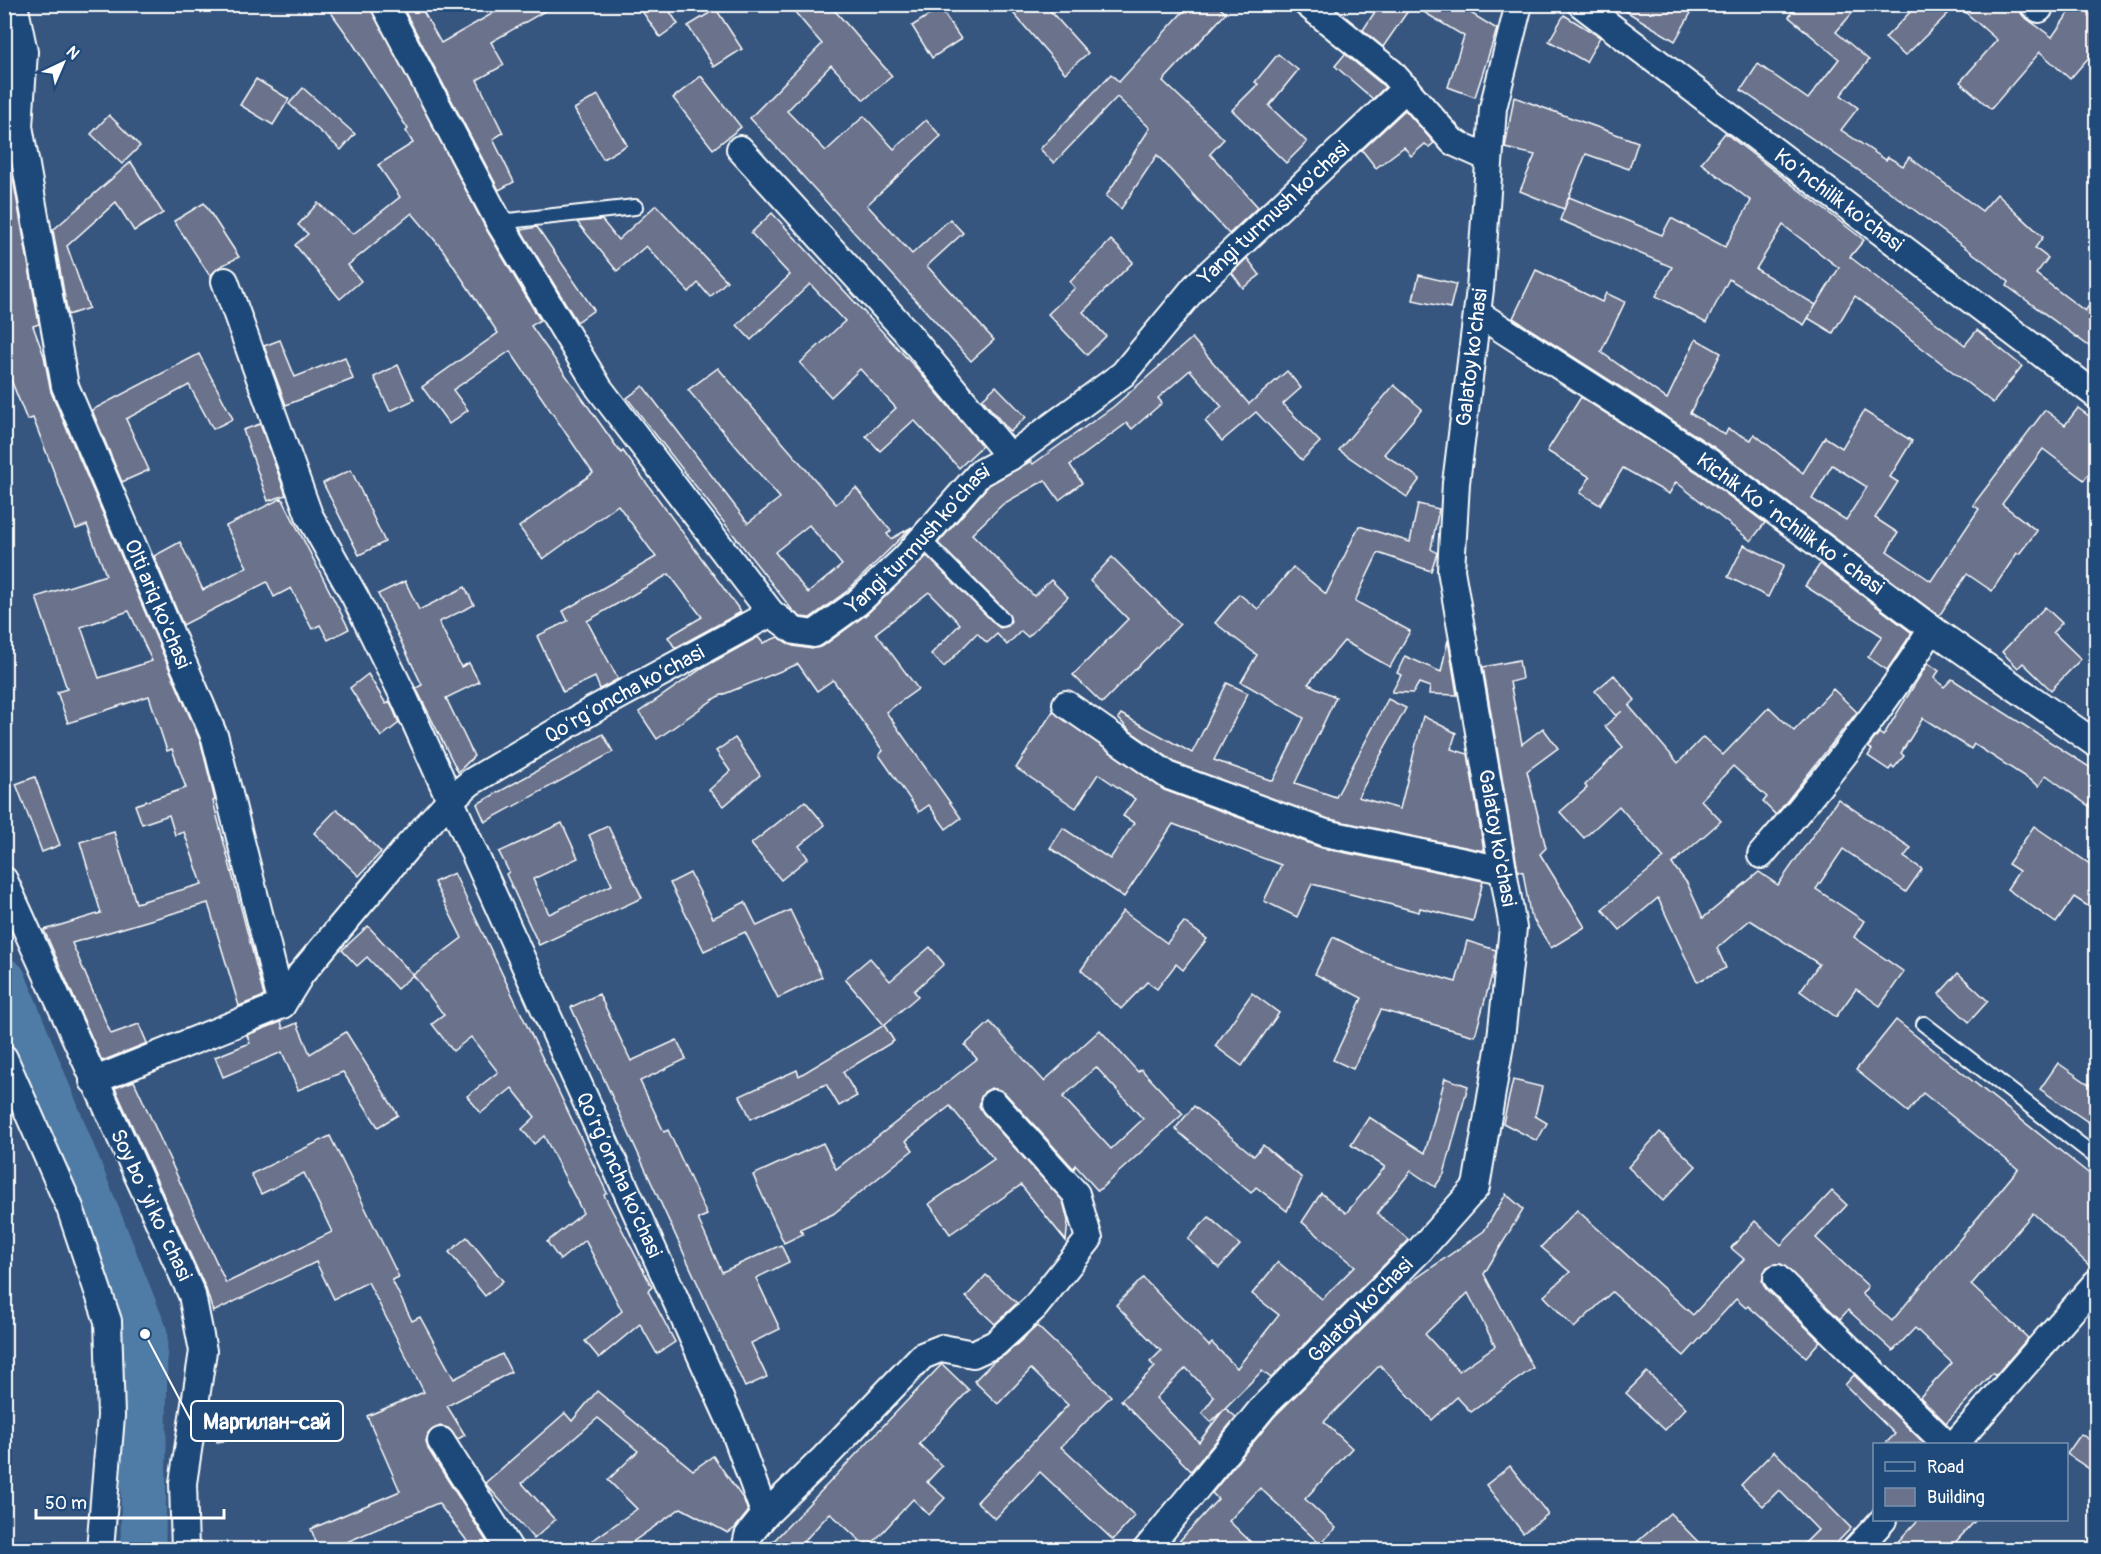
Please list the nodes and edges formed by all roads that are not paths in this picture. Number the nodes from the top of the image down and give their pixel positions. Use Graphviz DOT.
graph roads {
  1 [pos="14,4"];
  2 [pos="384,4"];
  3 [pos="1307,4"];
  4 [pos="1519,4"];
  5 [pos="1581,4"];
  6 [pos="1406,88"];
  7 [pos="740,149"];
  8 [pos="1490,158"];
  9 [pos="635,207"];
  10 [pos="500,222"];
  11 [pos="225,282"];
  12 [pos="1477,313"];
  13 [pos="2097,395"];
  14 [pos="1010,458"];
  15 [pos="922,539"];
  16 [pos="771,613"];
  17 [pos="1002,619"];
  18 [pos="1932,629"];
  19 [pos="1066,704"];
  20 [pos="2097,744"];
  21 [pos="449,801"];
  22 [pos="1761,855"];
  23 [pos="1503,870"];
  24 [pos="4,880"];
  25 [pos="282,1005"];
  26 [pos="1924,1024"];
  27 [pos="4,1058"];
  28 [pos="93,1081"];
  29 [pos="994,1103"];
  30 [pos="2097,1157"];
  31 [pos="1777,1278"];
  32 [pos="2097,1283"];
  33 [pos="441,1441"];
  34 [pos="1945,1443"];
  35 [pos="1956,1443"];
  36 [pos="765,1515"];
  37 [pos="1882,1521"];
  38 [pos="100,1550"];
  39 [pos="185,1550"];
  40 [pos="510,1550"];
  41 [pos="745,1550"];
  42 [pos="1146,1550"];
  43 [pos="1855,1550"];
  1 -- 25 [label="street, Olti ariq ko'chasi"];
  2 -- 10 [label="street, Yangi turmush ko'chasi"];
  3 -- 6 [label="street"];
  4 -- 8 [label="street, Galatoy ko'chasi"];
  5 -- 13 [label="street, Ko‘nchilik ko'chasi"];
  6 -- 8 [label="street"];
  6 -- 14 [label="street, Yangi turmush ko'chasi"];
  7 -- 14 [label="street"];
  8 -- 12 [label="street, Galatoy ko'chasi"];
  9 -- 10 [label="lane"];
  10 -- 16 [label="street, Yangi turmush ko'chasi"];
  11 -- 21 [label="street"];
  12 -- 18 [label="street, Kichik Koʻnchilik koʻchasi"];
  12 -- 23 [label="street, Galatoy ko'chasi"];
  14 -- 15 [label="street, Yangi turmush ko'chasi"];
  15 -- 16 [label="street, Yangi turmush ko'chasi"];
  15 -- 17 [label="lane"];
  16 -- 21 [label="street, Qo‘rg‘oncha ko‘chasi"];
  18 -- 20 [label="street, Kichik Koʻnchilik koʻchasi"];
  18 -- 22 [label="street"];
  19 -- 23 [label="street"];
  21 -- 25 [label="street, Qo‘rg‘oncha ko‘chasi"];
  21 -- 36 [label="street, Qo‘rg‘oncha ko‘chasi"];
  23 -- 42 [label="street, Galatoy ko'chasi"];
  24 -- 28 [label="street, Soy boʻyi koʻchasi"];
  25 -- 28 [label="street"];
  26 -- 30 [label="lane"];
  27 -- 38 [label="street"];
  28 -- 39 [label="street, Soy boʻyi koʻchasi"];
  29 -- 36 [label="street"];
  31 -- 34 [label="street"];
  32 -- 35 [label="street"];
  33 -- 40 [label="street"];
  36 -- 41 [label="street"];
  37 -- 43 [label="street"];
}
